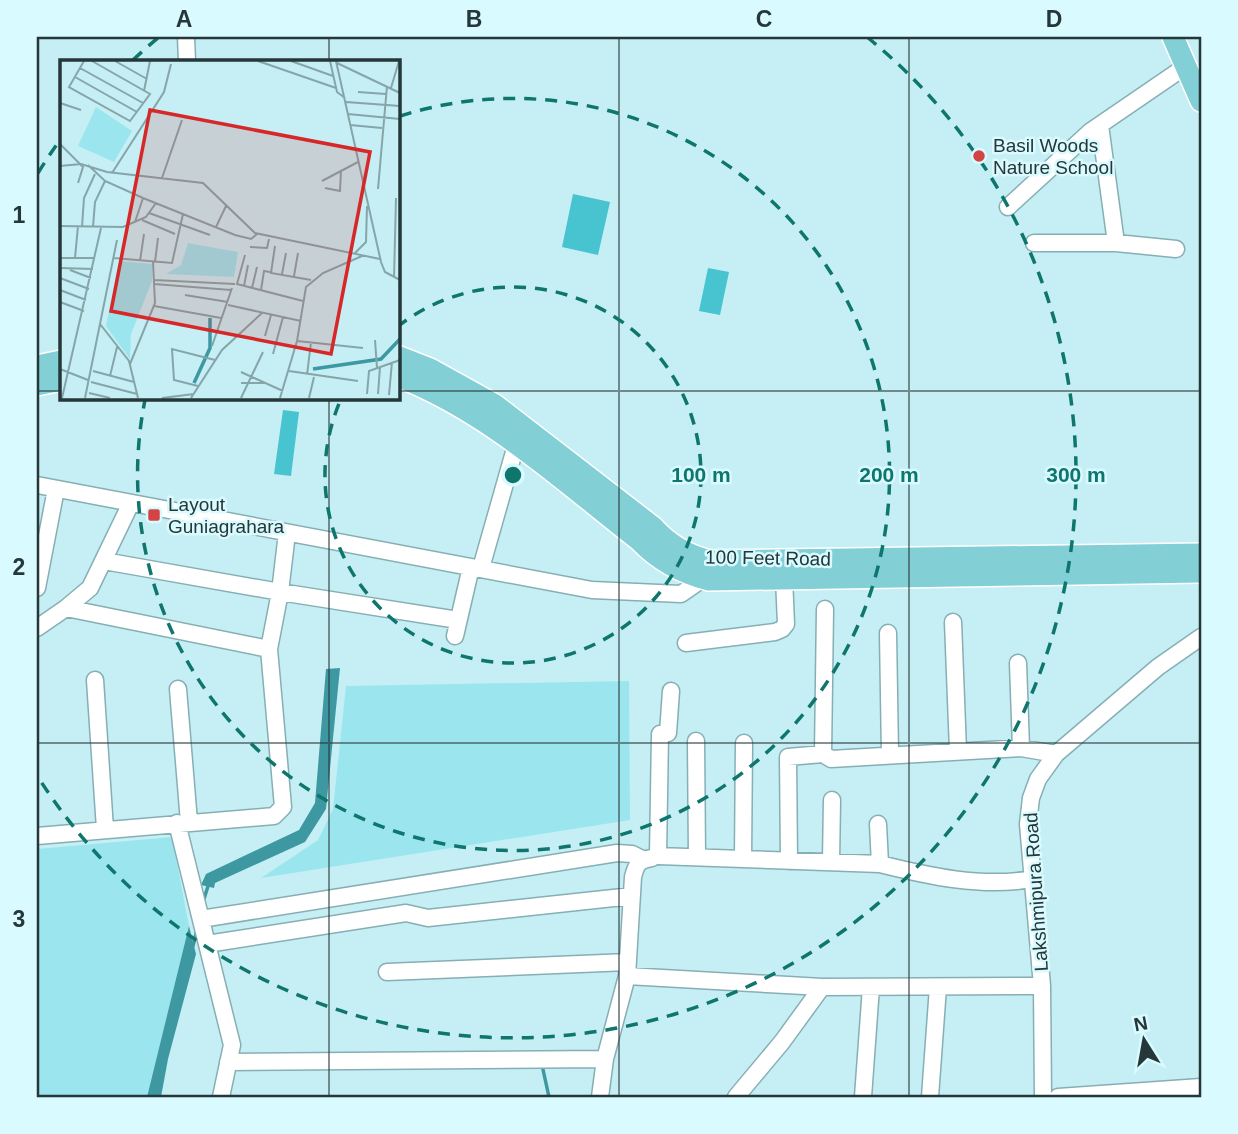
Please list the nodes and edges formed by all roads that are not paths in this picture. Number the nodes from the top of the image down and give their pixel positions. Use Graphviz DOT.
graph roads {
  1 [pos="186,37"];
  2 [pos="1173,37"];
  3 [pos="187,60"];
  4 [pos="1186,66"];
  5 [pos="1201,101"];
  6 [pos="1100,125"];
  7 [pos="1008,207"];
  8 [pos="1034,243"];
  9 [pos="1116,243"];
  10 [pos="1176,249"];
  11 [pos="399,357"];
  12 [pos="60,361"];
  13 [pos="37,366"];
  14 [pos="399,377"];
  15 [pos="60,380"];
  16 [pos="37,386"];
  17 [pos="516,445"];
  18 [pos="37,485"];
  19 [pos="56,489"];
  20 [pos="131,503"];
  21 [pos="287,533"];
  22 [pos="1201,554"];
  23 [pos="104,561"];
  24 [pos="476,568"];
  25 [pos="708,570"];
  26 [pos="1201,572"];
  27 [pos="784,578"];
  28 [pos="37,588"];
  29 [pos="280,592"];
  30 [pos="66,608"];
  31 [pos="825,609"];
  32 [pos="458,620"];
  33 [pos="953,622"];
  34 [pos="37,625"];
  35 [pos="888,633"];
  36 [pos="455,636"];
  37 [pos="1201,637"];
  38 [pos="686,643"];
  39 [pos="269,649"];
  40 [pos="1018,663"];
  41 [pos="95,680"];
  42 [pos="178,689"];
  43 [pos="671,691"];
  44 [pos="696,741"];
  45 [pos="744,743"];
  46 [pos="1021,748"];
  47 [pos="958,751"];
  48 [pos="823,754"];
  49 [pos="1056,754"];
  50 [pos="890,755"];
  51 [pos="832,800"];
  52 [pos="183,823"];
  53 [pos="878,824"];
  54 [pos="105,830"];
  55 [pos="37,835"];
  56 [pos="697,857"];
  57 [pos="650,858"];
  58 [pos="743,859"];
  59 [pos="789,861"];
  60 [pos="831,862"];
  61 [pos="880,864"];
  62 [pos="1032,879"];
  63 [pos="632,896"];
  64 [pos="199,912"];
  65 [pos="206,940"];
  66 [pos="628,969"];
  67 [pos="387,972"];
  68 [pos="1042,986"];
  69 [pos="822,987"];
  70 [pos="872,987"];
  71 [pos="938,987"];
  72 [pos="605,1059"];
  73 [pos="228,1062"];
  74 [pos="1201,1087"];
  75 [pos="744,1094"];
  76 [pos="1121,1095"];
  77 [pos="221,1097"];
  78 [pos="600,1097"];
  79 [pos="863,1097"];
  80 [pos="930,1097"];
  81 [pos="1043,1097"];
  82 [pos="1058,1097"];
  1 -- 3 [label="street"];
  2 -- 4 [label="main road"];
  4 -- 5 [label="main road"];
  4 -- 6 [label="street"];
  6 -- 7 [label="street"];
  6 -- 9 [label="street"];
  8 -- 9 [label="street"];
  9 -- 10 [label="street"];
  11 -- 25 [label="main road, 100 Feet Road"];
  12 -- 13 [label="main road"];
  14 -- 17 [label="main road, 100 Feet Road"];
  15 -- 16 [label="main road"];
  17 -- 24 [label="street"];
  17 -- 25 [label="main road, 100 Feet Road"];
  18 -- 19 [label="street"];
  19 -- 20 [label="street"];
  19 -- 28 [label="street"];
  20 -- 21 [label="street"];
  20 -- 23 [label="street"];
  21 -- 24 [label="street"];
  21 -- 29 [label="street"];
  22 -- 25 [label="main road, 100 Feet Road"];
  23 -- 29 [label="street"];
  23 -- 30 [label="street"];
  24 -- 25 [label="street"];
  24 -- 32 [label="street"];
  25 -- 27 [label="main road, 100 Feet Road"];
  26 -- 27 [label="main road, 100 Feet Road"];
  27 -- 38 [label="street"];
  29 -- 32 [label="street"];
  29 -- 39 [label="street"];
  30 -- 34 [label="street"];
  30 -- 39 [label="street"];
  31 -- 48 [label="street"];
  32 -- 36 [label="street"];
  33 -- 47 [label="street"];
  35 -- 50 [label="street"];
  37 -- 49 [label="street, Lakshmipura Road"];
  39 -- 52 [label="street"];
  40 -- 46 [label="street"];
  41 -- 54 [label="street"];
  42 -- 52 [label="street"];
  43 -- 57 [label="street"];
  44 -- 56 [label="street"];
  45 -- 58 [label="street"];
  46 -- 47 [label="street"];
  46 -- 49 [label="street"];
  47 -- 50 [label="street"];
  48 -- 50 [label="street"];
  48 -- 59 [label="street"];
  49 -- 62 [label="street, Lakshmipura Road"];
  51 -- 60 [label="street"];
  52 -- 54 [label="street"];
  52 -- 64 [label="street"];
  53 -- 61 [label="street"];
  54 -- 55 [label="street"];
  56 -- 57 [label="street"];
  56 -- 58 [label="street"];
  57 -- 63 [label="street"];
  57 -- 64 [label="street"];
  58 -- 59 [label="street"];
  59 -- 60 [label="street"];
  60 -- 61 [label="street"];
  61 -- 62 [label="street"];
  62 -- 68 [label="street, Lakshmipura Road"];
  63 -- 65 [label="street"];
  63 -- 66 [label="street"];
  64 -- 65 [label="street"];
  65 -- 73 [label="street"];
  66 -- 67 [label="street"];
  66 -- 69 [label="street"];
  66 -- 72 [label="street"];
  68 -- 71 [label="street"];
  68 -- 81 [label="street, Lakshmipura Road"];
  69 -- 70 [label="street"];
  69 -- 75 [label="street"];
  70 -- 71 [label="street"];
  70 -- 79 [label="street"];
  71 -- 80 [label="street"];
  72 -- 73 [label="street"];
  72 -- 78 [label="street"];
  73 -- 77 [label="street"];
  74 -- 76 [label="street"];
  76 -- 82 [label="street"];
}
